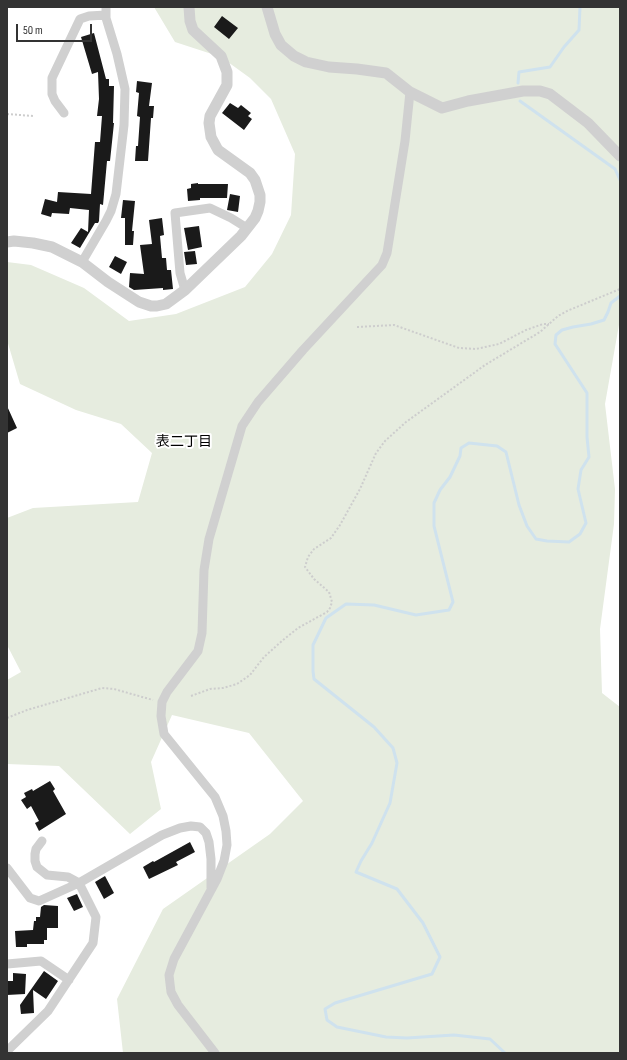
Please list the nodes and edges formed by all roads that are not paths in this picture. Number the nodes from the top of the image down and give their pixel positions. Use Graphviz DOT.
graph roads {
  1 [pos="189,7"];
  2 [pos="267,7"];
  3 [pos="106,11"];
  4 [pos="410,92"];
  5 [pos="64,113"];
  6 [pos="620,156"];
  7 [pos="247,228"];
  8 [pos="7,242"];
  9 [pos="82,262"];
  10 [pos="185,290"];
  11 [pos="42,841"];
  12 [pos="7,868"];
  13 [pos="79,883"];
  14 [pos="211,889"];
  15 [pos="7,964"];
  16 [pos="69,980"];
  17 [pos="7,1052"];
  18 [pos="215,1053"];
  1 -- 7 [label="street"];
  2 -- 4 [label="street"];
  3 -- 5 [label="street"];
  3 -- 9 [label="street"];
  4 -- 6 [label="street"];
  4 -- 14 [label="street"];
  7 -- 10 [label="street"];
  7 -- 10 [label="street"];
  8 -- 9 [label="street"];
  9 -- 10 [label="street"];
  11 -- 13 [label="street"];
  12 -- 13 [label="street"];
  13 -- 14 [label="street"];
  13 -- 16 [label="street"];
  14 -- 18 [label="street"];
  15 -- 16 [label="street"];
  16 -- 17 [label="street"];
}
